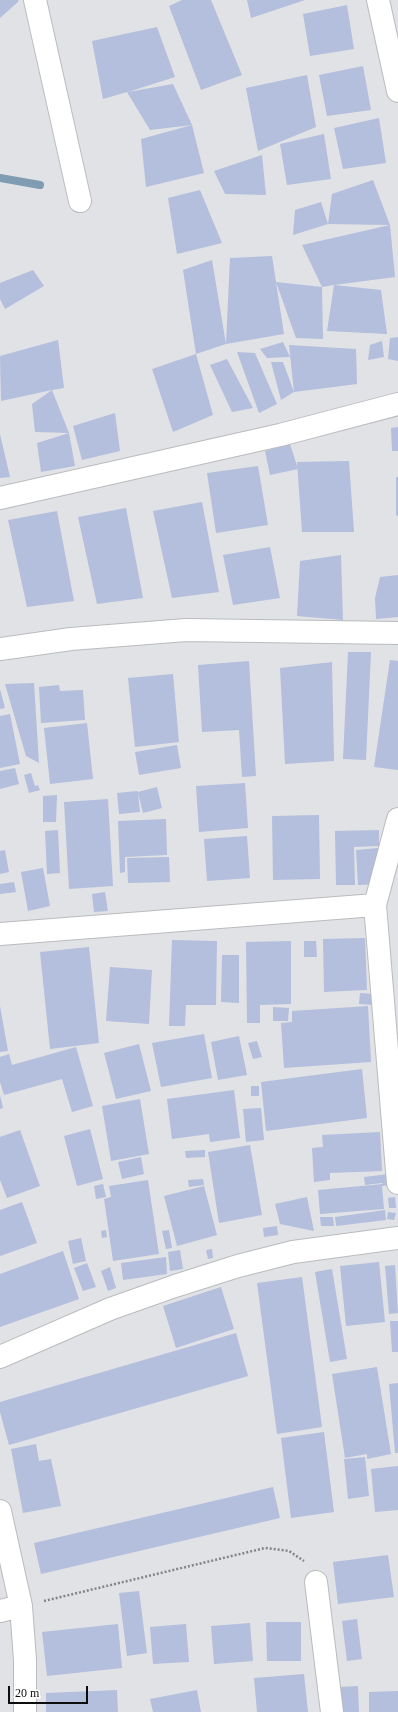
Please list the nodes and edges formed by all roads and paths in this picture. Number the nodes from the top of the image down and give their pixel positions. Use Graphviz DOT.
graph roads {
  1 [pos="35,0"];
  2 [pos="378,0"];
  3 [pos="398,91"];
  4 [pos="80,201"];
  5 [pos="398,404"];
  6 [pos="0,498"];
  7 [pos="398,633"];
  8 [pos="0,649"];
  9 [pos="398,820"];
  10 [pos="375,904"];
  11 [pos="0,934"];
  12 [pos="398,1183"];
  13 [pos="398,1238"];
  14 [pos="0,1357"];
  15 [pos="0,1511"];
  16 [pos="316,1582"];
  17 [pos="21,1606"];
  18 [pos="0,1611"];
  19 [pos="25,1712"];
  20 [pos="332,1712"];
  1 -- 4 [label="street"];
  2 -- 3 [label="street"];
  5 -- 6 [label="street"];
  7 -- 8 [label="street"];
  9 -- 10 [label="street"];
  10 -- 11 [label="street"];
  10 -- 12 [label="street"];
  13 -- 14 [label="street"];
  15 -- 17 [label="street"];
  16 -- 17 [label="path"];
  16 -- 20 [label="street"];
  17 -- 18 [label="street"];
  17 -- 19 [label="street"];
}
